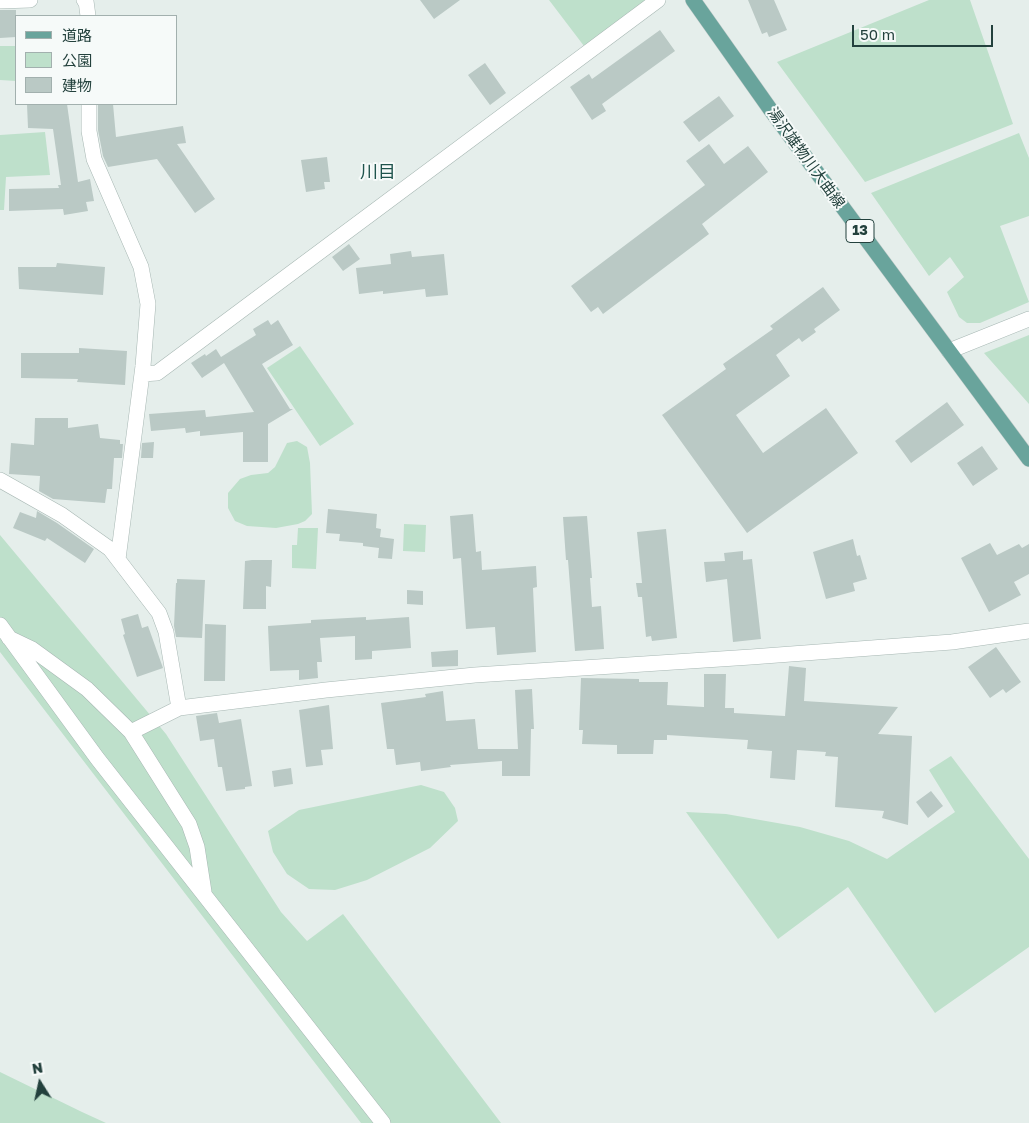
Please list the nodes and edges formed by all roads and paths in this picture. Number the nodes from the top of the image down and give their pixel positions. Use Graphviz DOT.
graph roads {
  1 [pos="30,0"];
  2 [pos="84,0"];
  3 [pos="658,0"];
  4 [pos="693,0"];
  5 [pos="5,1"];
  6 [pos="88,15"];
  7 [pos="89,105"];
  8 [pos="1029,319"];
  9 [pos="949,351"];
  10 [pos="142,374"];
  11 [pos="1029,459"];
  12 [pos="0,480"];
  13 [pos="118,559"];
  14 [pos="1029,631"];
  15 [pos="5,632"];
  16 [pos="179,708"];
  17 [pos="131,732"];
  18 [pos="204,894"];
  19 [pos="383,1123"];
  1 -- 5 [label="street"];
  2 -- 6 [label="street"];
  3 -- 10 [label="street"];
  4 -- 9 [label="main road, 湯沢雄物川大曲線 / 13"];
  7 -- 10 [label="street"];
  8 -- 9 [label="street"];
  9 -- 11 [label="main road, 湯沢雄物川大曲線 / 13"];
  10 -- 13 [label="street"];
  12 -- 13 [label="street"];
  13 -- 16 [label="street"];
  14 -- 16 [label="street"];
  15 -- 17 [label="street"];
  15 -- 18 [label="street"];
  16 -- 17 [label="street"];
  17 -- 18 [label="street"];
  18 -- 19 [label="street"];
}
